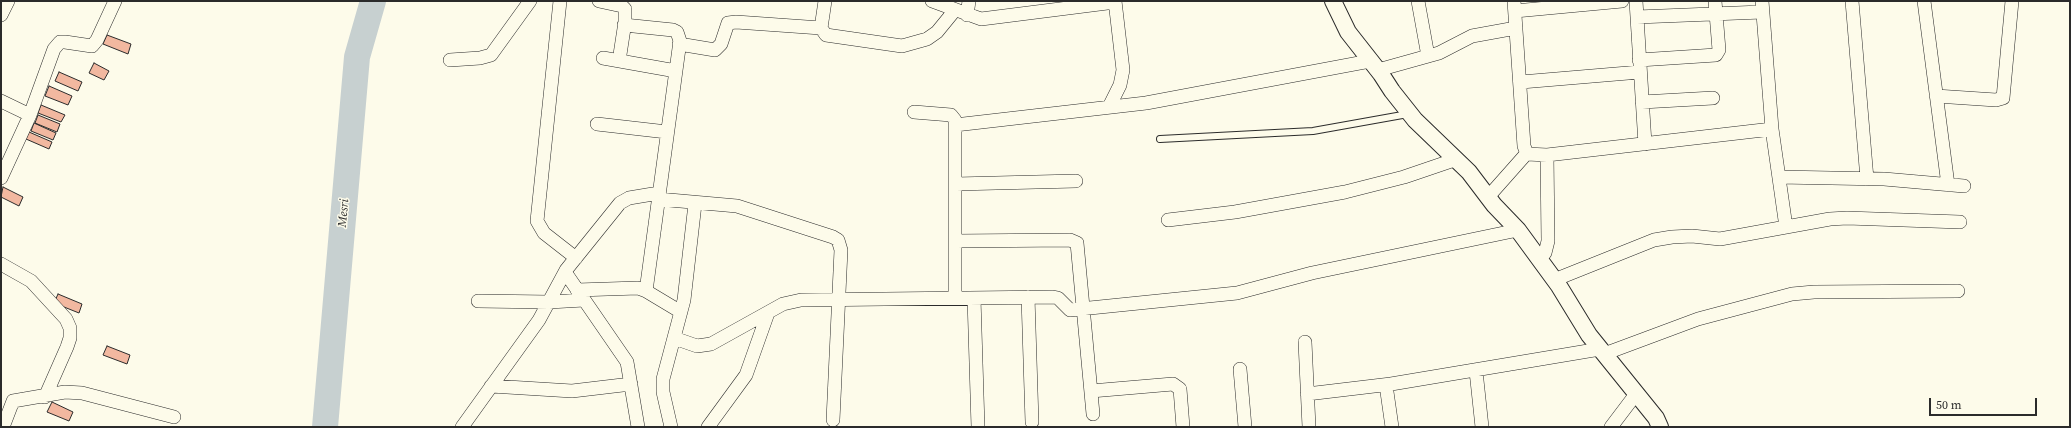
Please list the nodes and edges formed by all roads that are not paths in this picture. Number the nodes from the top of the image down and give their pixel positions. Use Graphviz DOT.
graph roads {
  1 [pos="8,1"];
  2 [pos="115,1"];
  3 [pos="530,1"];
  4 [pos="560,1"];
  5 [pos="599,1"];
  6 [pos="825,1"];
  7 [pos="932,1"];
  8 [pos="969,1"];
  9 [pos="1333,1"];
  10 [pos="1418,1"];
  11 [pos="1622,1"];
  12 [pos="1636,1"];
  13 [pos="1852,1"];
  14 [pos="1924,1"];
  15 [pos="2012,1"];
  16 [pos="1115,2"];
  17 [pos="1515,6"];
  18 [pos="1762,6"];
  19 [pos="1716,7"];
  20 [pos="961,13"];
  21 [pos="1,15"];
  22 [pos="1637,17"];
  23 [pos="624,25"];
  24 [pos="821,28"];
  25 [pos="1516,28"];
  26 [pos="679,44"];
  27 [pos="1428,56"];
  28 [pos="603,58"];
  29 [pos="450,60"];
  30 [pos="619,60"];
  31 [pos="1374,66"];
  32 [pos="1640,66"];
  33 [pos="676,71"];
  34 [pos="1521,82"];
  35 [pos="1936,96"];
  36 [pos="1713,98"];
  37 [pos="1,101"];
  38 [pos="1642,102"];
  39 [pos="1109,107"];
  40 [pos="914,112"];
  41 [pos="1410,114"];
  42 [pos="30,116"];
  43 [pos="597,124"];
  44 [pos="955,125"];
  45 [pos="1772,129"];
  46 [pos="668,132"];
  47 [pos="1160,140"];
  48 [pos="1645,144"];
  49 [pos="1527,153"];
  50 [pos="1547,155"];
  51 [pos="1454,160"];
  52 [pos="1779,177"];
  53 [pos="1,178"];
  54 [pos="1867,179"];
  55 [pos="1076,181"];
  56 [pos="956,184"];
  57 [pos="1948,185"];
  58 [pos="1964,186"];
  59 [pos="658,196"];
  60 [pos="1488,197"];
  61 [pos="695,204"];
  62 [pos="1168,220"];
  63 [pos="1960,222"];
  64 [pos="1786,228"];
  65 [pos="1518,230"];
  66 [pos="955,241"];
  67 [pos="576,258"];
  68 [pos="1538,259"];
  69 [pos="1,264"];
  70 [pos="565,272"];
  71 [pos="1554,280"];
  72 [pos="646,291"];
  73 [pos="1958,291"];
  74 [pos="581,295"];
  75 [pos="1028,297"];
  76 [pos="955,298"];
  77 [pos="974,298"];
  78 [pos="839,300"];
  79 [pos="478,301"];
  80 [pos="549,302"];
  81 [pos="1084,309"];
  82 [pos="681,312"];
  83 [pos="768,313"];
  84 [pos="674,338"];
  85 [pos="1305,342"];
  86 [pos="1602,352"];
  87 [pos="1240,369"];
  88 [pos="1476,371"];
  89 [pos="631,384"];
  90 [pos="1386,385"];
  91 [pos="491,386"];
  92 [pos="1091,391"];
  93 [pos="1307,394"];
  94 [pos="1636,394"];
  95 [pos="46,397"];
  96 [pos="1093,414"];
  97 [pos="174,417"];
  98 [pos="833,420"];
  99 [pos="1032,422"];
  100 [pos="3,427"];
  101 [pos="462,427"];
  102 [pos="638,427"];
  103 [pos="671,427"];
  104 [pos="708,427"];
  105 [pos="978,427"];
  106 [pos="1183,427"];
  107 [pos="1245,427"];
  108 [pos="1309,427"];
  109 [pos="1392,427"];
  110 [pos="1482,427"];
  111 [pos="1611,427"];
  112 [pos="1660,427"];
  1 -- 21 [label="street"];
  2 -- 42 [label="street"];
  3 -- 29 [label="street"];
  4 -- 67 [label="street"];
  5 -- 23 [label="street"];
  6 -- 24 [label="street"];
  7 -- 20 [label="street"];
  8 -- 20 [label="street"];
  9 -- 31 [label="street"];
  10 -- 27 [label="street"];
  11 -- 17 [label="street"];
  12 -- 22 [label="street"];
  13 -- 54 [label="street"];
  14 -- 35 [label="street"];
  15 -- 35 [label="street"];
  16 -- 20 [label="street"];
  16 -- 39 [label="street"];
  17 -- 25 [label="street"];
  18 -- 19 [label="street"];
  18 -- 45 [label="street"];
  19 -- 22 [label="street"];
  19 -- 32 [label="street"];
  20 -- 24 [label="street"];
  22 -- 32 [label="street"];
  23 -- 26 [label="street"];
  23 -- 30 [label="street"];
  24 -- 26 [label="street"];
  25 -- 27 [label="street"];
  25 -- 34 [label="street"];
  26 -- 33 [label="street"];
  27 -- 31 [label="street"];
  28 -- 30 [label="street"];
  30 -- 33 [label="street"];
  31 -- 39 [label="street"];
  31 -- 41 [label="street"];
  32 -- 34 [label="street"];
  32 -- 38 [label="street"];
  33 -- 46 [label="street"];
  34 -- 49 [label="street"];
  35 -- 57 [label="street"];
  36 -- 38 [label="street"];
  37 -- 42 [label="street"];
  38 -- 48 [label="street"];
  39 -- 44 [label="street"];
  40 -- 44 [label="street"];
  41 -- 47 [label="lane"];
  41 -- 51 [label="street"];
  42 -- 53 [label="street"];
  43 -- 46 [label="street"];
  44 -- 56 [label="street"];
  45 -- 48 [label="street"];
  45 -- 52 [label="street"];
  46 -- 59 [label="street"];
  48 -- 50 [label="street"];
  49 -- 50 [label="street"];
  49 -- 60 [label="street"];
  50 -- 68 [label="street"];
  51 -- 60 [label="street"];
  51 -- 62 [label="street"];
  52 -- 54 [label="street"];
  52 -- 64 [label="street"];
  54 -- 57 [label="street"];
  55 -- 56 [label="street"];
  56 -- 66 [label="street"];
  57 -- 58 [label="street"];
  59 -- 61 [label="street"];
  59 -- 67 [label="street"];
  59 -- 72 [label="street"];
  60 -- 65 [label="street"];
  61 -- 78 [label="street"];
  61 -- 82 [label="street"];
  63 -- 64 [label="street"];
  64 -- 71 [label="street"];
  65 -- 68 [label="street"];
  65 -- 81 [label="street"];
  66 -- 76 [label="street"];
  66 -- 81 [label="street"];
  67 -- 70 [label="street"];
  68 -- 71 [label="street"];
  69 -- 95 [label="street"];
  70 -- 74 [label="street"];
  70 -- 80 [label="street"];
  71 -- 86 [label="street"];
  72 -- 74 [label="street"];
  72 -- 82 [label="street"];
  73 -- 86 [label="street"];
  74 -- 80 [label="street"];
  74 -- 89 [label="street"];
  75 -- 77 [label="street"];
  75 -- 81 [label="street"];
  75 -- 99 [label="street"];
  76 -- 77 [label="street"];
  76 -- 78 [label="street"];
  77 -- 105 [label="street"];
  78 -- 83 [label="street"];
  78 -- 98 [label="street"];
  79 -- 80 [label="street"];
  80 -- 91 [label="street"];
  81 -- 92 [label="street"];
  82 -- 84 [label="street"];
  83 -- 84 [label="street"];
  83 -- 104 [label="street"];
  84 -- 103 [label="street"];
  85 -- 93 [label="street"];
  86 -- 88 [label="street"];
  86 -- 94 [label="street"];
  87 -- 107 [label="street"];
  88 -- 90 [label="street"];
  88 -- 110 [label="street"];
  89 -- 91 [label="street"];
  89 -- 102 [label="street"];
  90 -- 93 [label="street"];
  90 -- 109 [label="street"];
  91 -- 101 [label="street"];
  92 -- 96 [label="street"];
  92 -- 106 [label="street"];
  93 -- 108 [label="street"];
  94 -- 111 [label="street"];
  94 -- 112 [label="street"];
  95 -- 97 [label="street"];
  95 -- 100 [label="street"];
}
